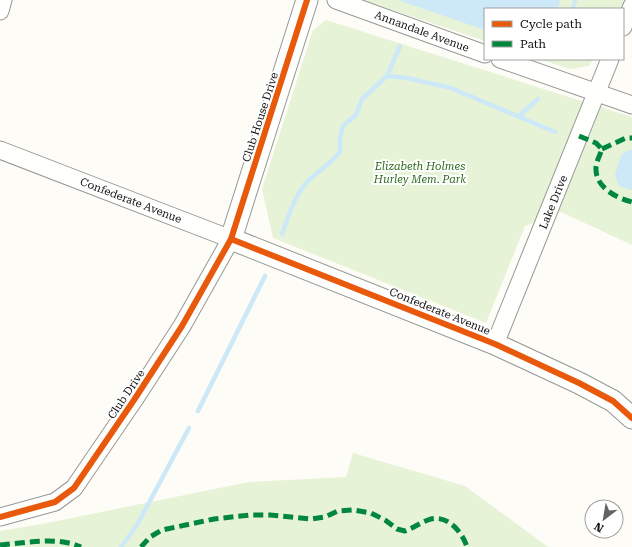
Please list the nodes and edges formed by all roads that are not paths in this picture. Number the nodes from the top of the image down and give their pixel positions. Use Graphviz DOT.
graph roads {
  1 [pos="307,0"];
  2 [pos="336,0"];
  3 [pos="632,6"];
  4 [pos="624,25"];
  5 [pos="484,54"];
  6 [pos="503,60"];
  7 [pos="610,60"];
  8 [pos="596,94"];
  9 [pos="632,105"];
  10 [pos="0,150"];
  11 [pos="231,240"];
  12 [pos="495,344"];
  13 [pos="632,418"];
  14 [pos="0,517"];
  1 -- 11 [label="street, Club House Drive"];
  2 -- 5 [label="street, Annandale Avenue"];
  3 -- 4 [label="street"];
  6 -- 8 [label="street"];
  7 -- 8 [label="street, Lake Drive"];
  8 -- 9 [label="street"];
  8 -- 12 [label="street, Lake Drive"];
  10 -- 11 [label="street, Confederate Avenue"];
  11 -- 12 [label="street, Confederate Avenue"];
  11 -- 14 [label="street, Club Drive"];
  12 -- 13 [label="street, Confederate Avenue"];
}
